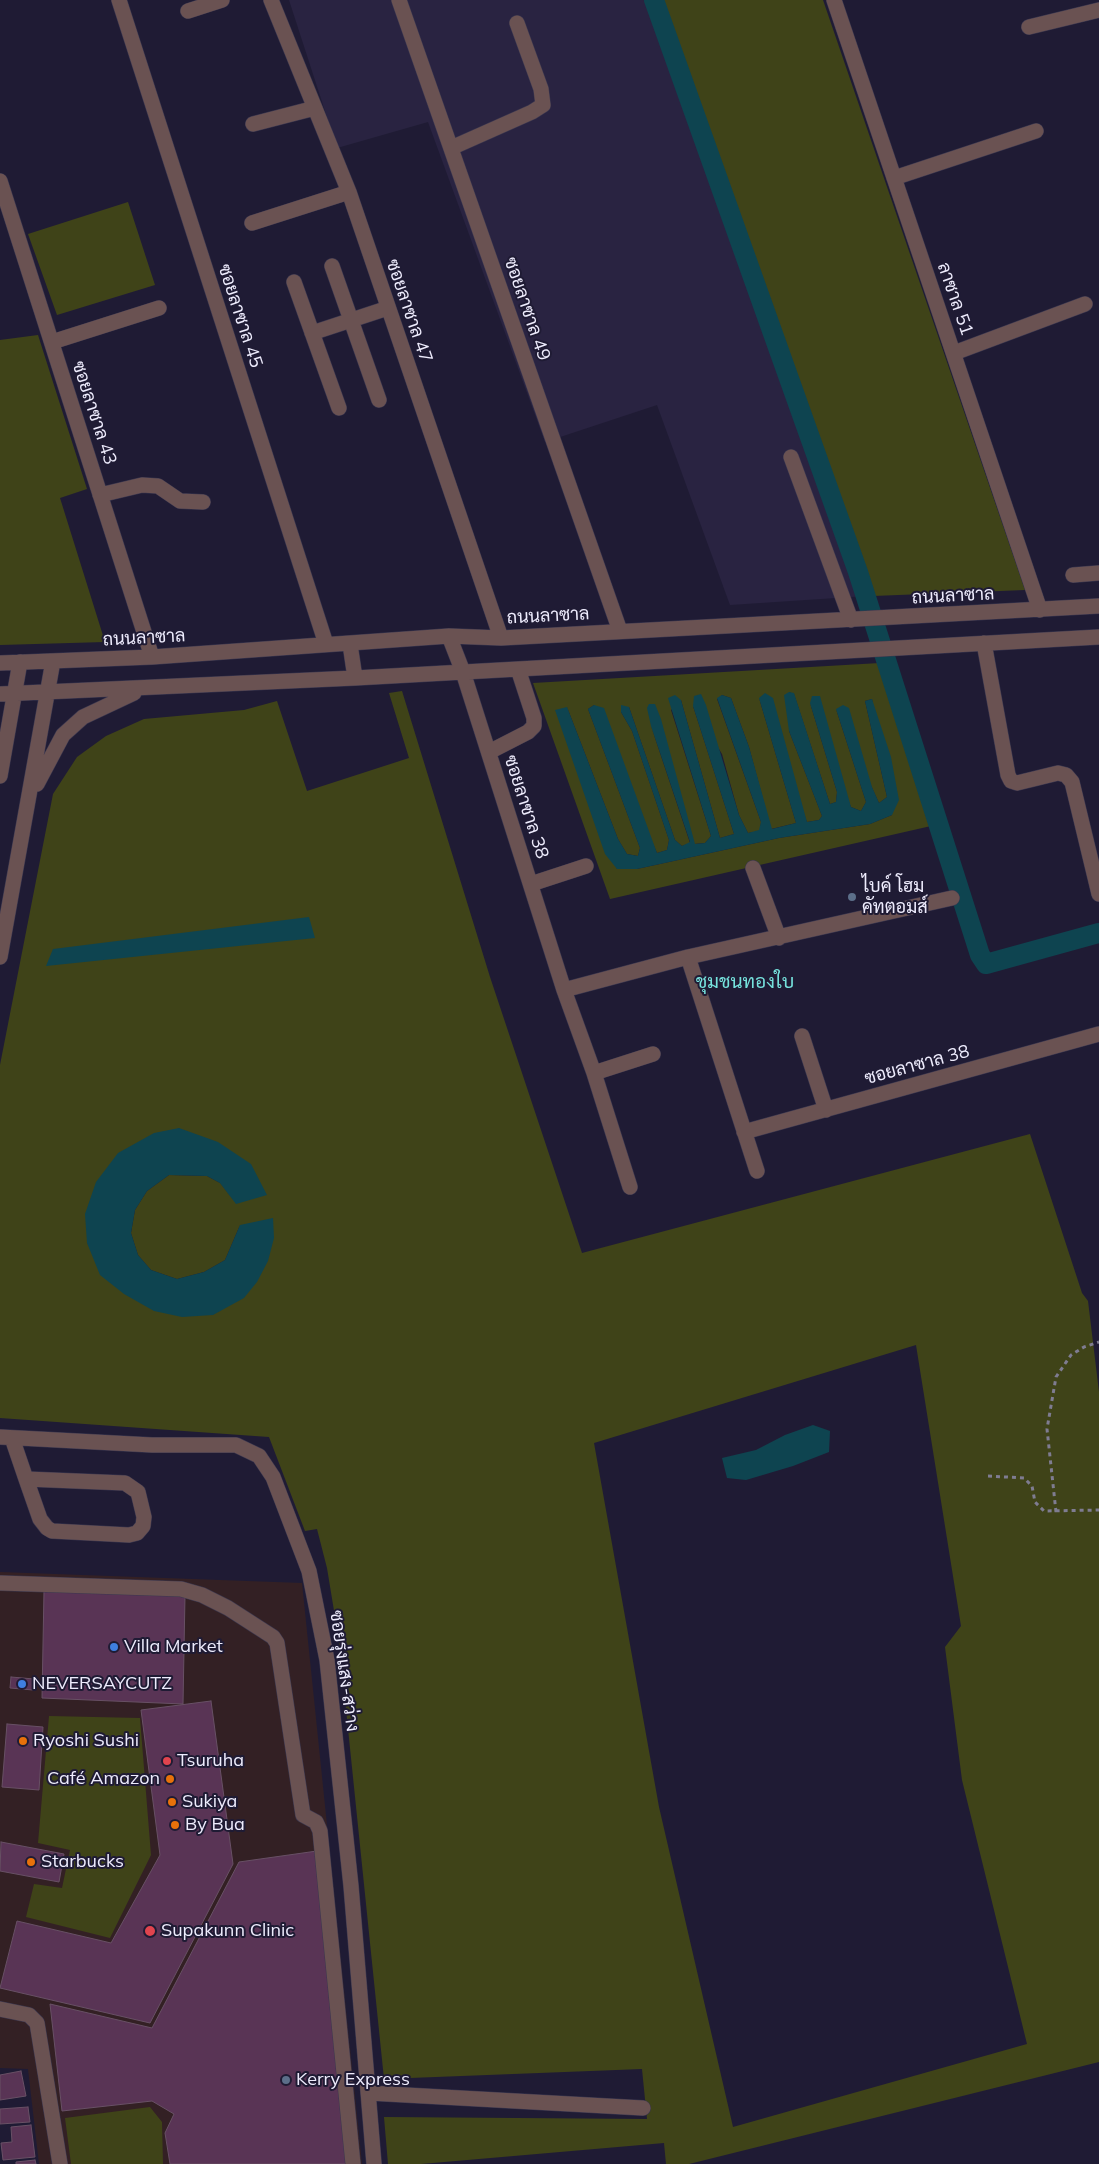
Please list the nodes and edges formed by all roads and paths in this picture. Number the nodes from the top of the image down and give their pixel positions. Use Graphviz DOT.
graph roads {
  1 [pos="119,0"];
  2 [pos="222,0"];
  3 [pos="271,0"];
  4 [pos="399,0"];
  5 [pos="834,0"];
  6 [pos="1099,10"];
  7 [pos="188,11"];
  8 [pos="516,23"];
  9 [pos="1029,27"];
  10 [pos="315,108"];
  11 [pos="253,124"];
  12 [pos="1036,131"];
  13 [pos="450,148"];
  14 [pos="894,178"];
  15 [pos="0,181"];
  16 [pos="349,192"];
  17 [pos="252,223"];
  18 [pos="332,266"];
  19 [pos="294,282"];
  20 [pos="1085,304"];
  21 [pos="159,308"];
  22 [pos="388,308"];
  23 [pos="351,320"];
  24 [pos="312,334"];
  25 [pos="52,342"];
  26 [pos="954,353"];
  27 [pos="379,400"];
  28 [pos="339,408"];
  29 [pos="791,457"];
  30 [pos="100,495"];
  31 [pos="203,502"];
  32 [pos="1099,573"];
  33 [pos="1073,575"];
  34 [pos="1099,606"];
  35 [pos="1040,610"];
  36 [pos="851,620"];
  37 [pos="620,631"];
  38 [pos="449,636"];
  39 [pos="1099,636"];
  40 [pos="501,638"];
  41 [pos="984,643"];
  42 [pos="326,644"];
  43 [pos="350,644"];
  44 [pos="152,657"];
  45 [pos="54,661"];
  46 [pos="20,662"];
  47 [pos="0,663"];
  48 [pos="518,669"];
  49 [pos="463,672"];
  50 [pos="355,678"];
  51 [pos="173,686"];
  52 [pos="49,692"];
  53 [pos="8,694"];
  54 [pos="489,752"];
  55 [pos="0,776"];
  56 [pos="25,820"];
  57 [pos="586,866"];
  58 [pos="753,868"];
  59 [pos="531,884"];
  60 [pos="1099,894"];
  61 [pos="952,898"];
  62 [pos="779,938"];
  63 [pos="0,957"];
  64 [pos="688,957"];
  65 [pos="564,990"];
  66 [pos="1099,1034"];
  67 [pos="802,1036"];
  68 [pos="653,1054"];
  69 [pos="594,1073"];
  70 [pos="826,1110"];
  71 [pos="744,1132"];
  72 [pos="757,1171"];
  73 [pos="630,1187"];
  74 [pos="1099,1342"];
  75 [pos="6,1437"];
  76 [pos="988,1476"];
  77 [pos="26,1479"];
  78 [pos="1099,1510"];
  79 [pos="1056,1512"];
  80 [pos="0,1583"];
  81 [pos="0,2009"];
  82 [pos="369,2094"];
  83 [pos="643,2108"];
  84 [pos="60,2164"];
  85 [pos="353,2164"];
  86 [pos="374,2164"];
  1 -- 42 [label="street, ซอยลาซาล 45"];
  2 -- 7 [label="street"];
  3 -- 10 [label="street, ซอยลาซาล 47"];
  4 -- 13 [label="street, ซอยลาซาล 49"];
  5 -- 14 [label="street, ลาซาล 51"];
  6 -- 9 [label="street"];
  8 -- 13 [label="street"];
  10 -- 11 [label="street"];
  10 -- 16 [label="street, ซอยลาซาล 47"];
  12 -- 14 [label="street"];
  13 -- 37 [label="street, ซอยลาซาล 49"];
  14 -- 26 [label="street, ลาซาล 51"];
  15 -- 25 [label="street, ซอยลาซาล 43"];
  16 -- 17 [label="street"];
  16 -- 22 [label="street, ซอยลาซาล 47"];
  18 -- 23 [label="street"];
  19 -- 24 [label="street"];
  20 -- 26 [label="street"];
  21 -- 25 [label="street"];
  22 -- 23 [label="street"];
  22 -- 40 [label="street, ซอยลาซาล 47"];
  23 -- 24 [label="street"];
  23 -- 27 [label="street"];
  24 -- 28 [label="street"];
  25 -- 30 [label="street, ซอยลาซาล 43"];
  26 -- 35 [label="street, ลาซาล 51"];
  29 -- 36 [label="street"];
  30 -- 31 [label="street"];
  30 -- 44 [label="street, ซอยลาซาล 43"];
  32 -- 33 [label="street"];
  34 -- 35 [label="street, ถนนลาซาล"];
  35 -- 36 [label="street, ถนนลาซาล"];
  36 -- 37 [label="street, ถนนลาซาล"];
  37 -- 40 [label="street, ถนนลาซาล"];
  38 -- 40 [label="street, ถนนลาซาล"];
  38 -- 43 [label="street, ถนนลาซาล"];
  38 -- 49 [label="street, ซอยลาซาล 38"];
  39 -- 41 [label="street"];
  41 -- 48 [label="street"];
  41 -- 60 [label="street"];
  42 -- 43 [label="street, ถนนลาซาล"];
  42 -- 44 [label="street, ถนนลาซาล"];
  43 -- 50 [label="street"];
  44 -- 45 [label="street, ถนนลาซาล"];
  45 -- 46 [label="street, ถนนลาซาล"];
  45 -- 52 [label="street"];
  46 -- 47 [label="street, ถนนลาซาล"];
  46 -- 53 [label="street"];
  48 -- 49 [label="street"];
  48 -- 54 [label="street"];
  49 -- 50 [label="street"];
  49 -- 54 [label="street, ซอยลาซาล 38"];
  50 -- 51 [label="street"];
  51 -- 52 [label="street"];
  51 -- 56 [label="street"];
  52 -- 53 [label="street"];
  52 -- 56 [label="street"];
  53 -- 55 [label="street"];
  54 -- 59 [label="street, ซอยลาซาล 38"];
  56 -- 63 [label="street"];
  57 -- 59 [label="street"];
  58 -- 62 [label="street"];
  59 -- 65 [label="street, ซอยลาซาล 38"];
  61 -- 62 [label="street"];
  62 -- 64 [label="street"];
  64 -- 65 [label="street"];
  64 -- 71 [label="street"];
  65 -- 69 [label="street, ซอยลาซาล 38"];
  66 -- 70 [label="street, ซอยลาซาล 38"];
  67 -- 70 [label="street"];
  68 -- 69 [label="street"];
  69 -- 73 [label="street, ซอยลาซาล 38"];
  70 -- 71 [label="street, ซอยลาซาล 38"];
  71 -- 72 [label="street"];
  74 -- 79 [label="path"];
  75 -- 77 [label="street"];
  75 -- 82 [label="street, ซอยรุ่งแสง-สว่าง"];
  76 -- 79 [label="path"];
  77 -- 77 [label="street"];
  78 -- 79 [label="path"];
  80 -- 85 [label="street"];
  81 -- 84 [label="street"];
  82 -- 83 [label="street"];
  82 -- 86 [label="street, ซอยรุ่งแสง-สว่าง"];
}
